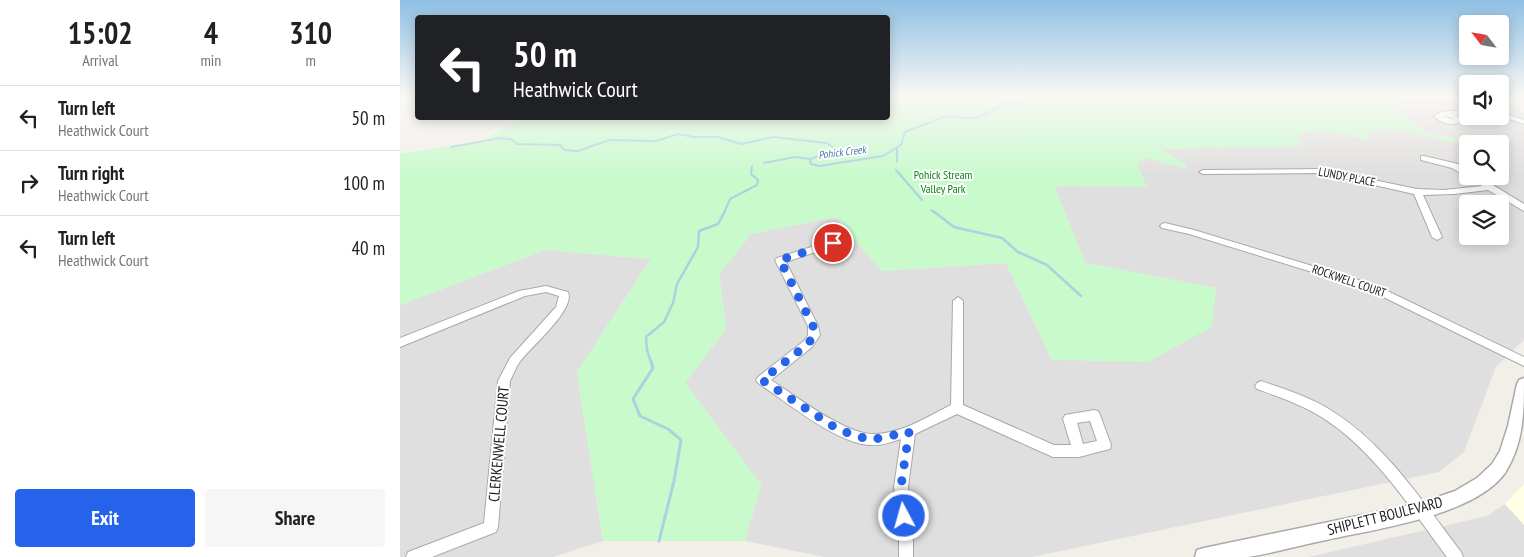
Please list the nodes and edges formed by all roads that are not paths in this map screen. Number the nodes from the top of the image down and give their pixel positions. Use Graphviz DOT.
graph roads {
  1 [pos="1424,158"];
  2 [pos="1459,170"];
  3 [pos="1203,172"];
  4 [pos="1487,185"];
  5 [pos="1490,187"];
  6 [pos="1416,192"];
  7 [pos="1524,208"];
  8 [pos="1165,226"];
  9 [pos="1437,238"];
  10 [pos="833,243"];
  11 [pos="958,301"];
  12 [pos="400,343"];
  13 [pos="1524,362"];
  14 [pos="1524,384"];
  15 [pos="1261,386"];
  16 [pos="957,408"];
  17 [pos="909,432"];
  18 [pos="1079,451"];
  19 [pos="1420,511"];
  20 [pos="413,557"];
  21 [pos="906,557"];
  22 [pos="1204,557"];
  23 [pos="1456,557"];
  1 -- 2 [label="street"];
  3 -- 6 [label="street, LUNDY PLACE"];
  4 -- 5 [label="street"];
  5 -- 6 [label="street, LUNDY PLACE"];
  5 -- 7 [label="street"];
  6 -- 9 [label="street"];
  8 -- 13 [label="street, ROCKWELL COURT"];
  10 -- 17 [label="street"];
  11 -- 16 [label="street"];
  12 -- 20 [label="street, CLERKENWELL COURT"];
  14 -- 19 [label="street, SHIPLETT BOULEVARD"];
  15 -- 19 [label="street"];
  16 -- 17 [label="street"];
  16 -- 18 [label="street"];
  17 -- 21 [label="street"];
  19 -- 22 [label="street, SHIPLETT BOULEVARD"];
  19 -- 23 [label="street"];
}
